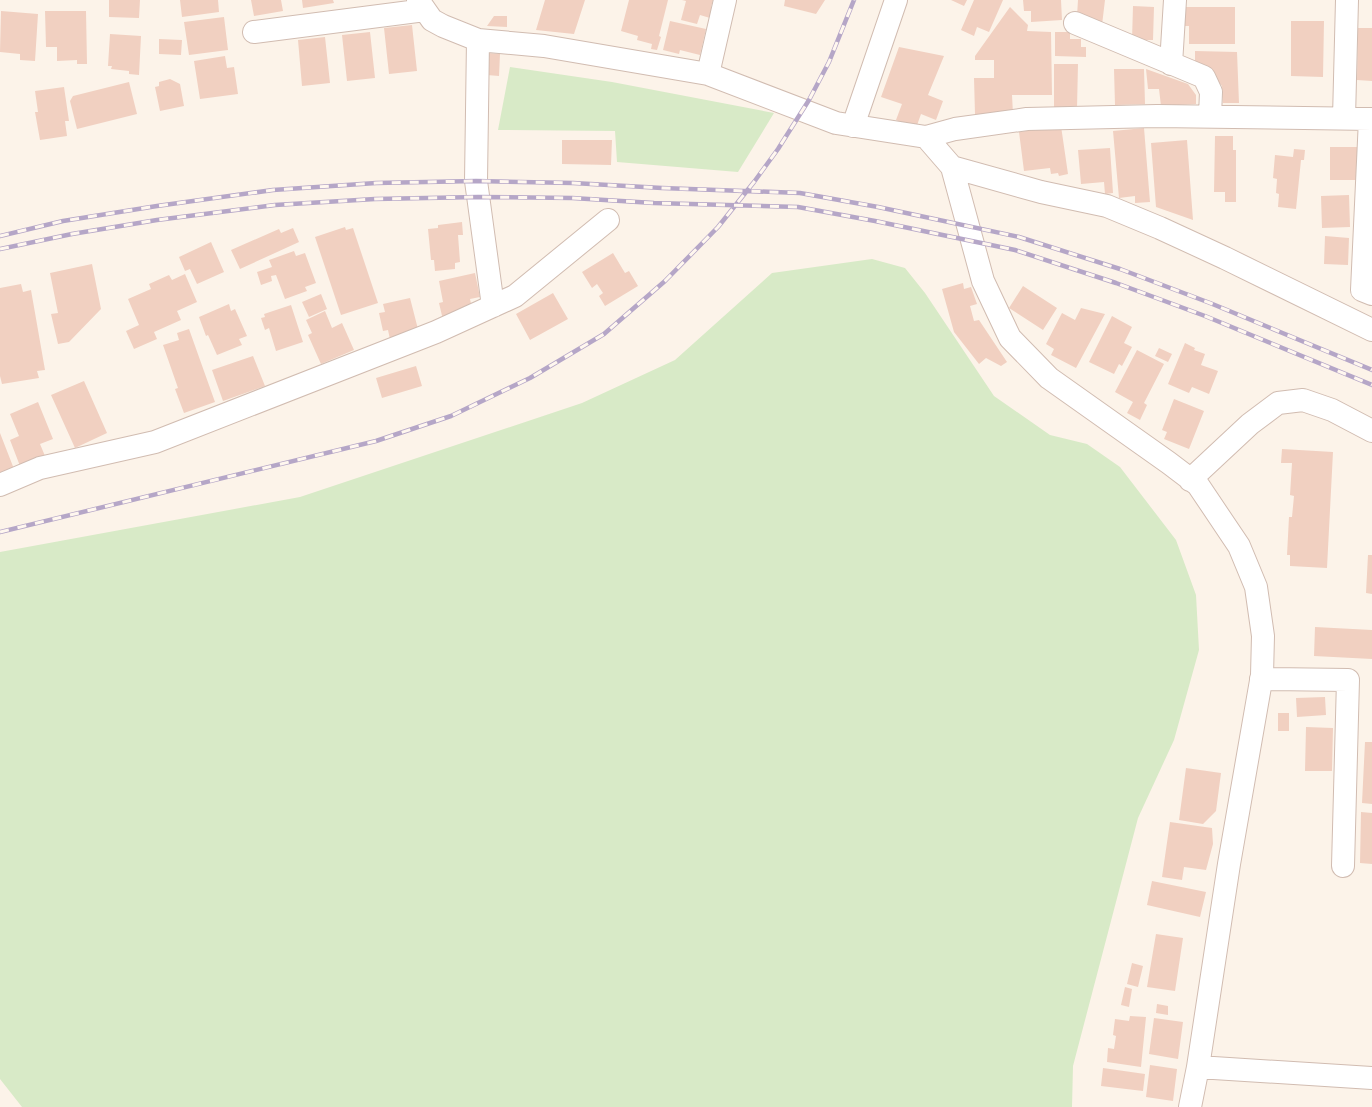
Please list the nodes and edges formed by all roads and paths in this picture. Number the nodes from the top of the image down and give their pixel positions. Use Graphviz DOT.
graph roads {
  1 [pos="725,0"];
  2 [pos="896,0"];
  3 [pos="1175,0"];
  4 [pos="1347,0"];
  5 [pos="421,5"];
  6 [pos="1075,23"];
  7 [pos="254,32"];
  8 [pos="478,40"];
  9 [pos="1172,64"];
  10 [pos="708,74"];
  11 [pos="1210,116"];
  12 [pos="1344,118"];
  13 [pos="1371,119"];
  14 [pos="853,126"];
  15 [pos="926,137"];
  16 [pos="952,167"];
  17 [pos="608,220"];
  18 [pos="1372,294"];
  19 [pos="493,306"];
  20 [pos="1372,330"];
  21 [pos="1372,431"];
  22 [pos="1190,480"];
  23 [pos="0,485"];
  24 [pos="1261,679"];
  25 [pos="1343,866"];
  26 [pos="1198,1067"];
  27 [pos="1372,1078"];
  28 [pos="1190,1107"];
  1 -- 10 [label="street"];
  2 -- 14 [label="street"];
  3 -- 9 [label="street"];
  4 -- 12 [label="street"];
  5 -- 7 [label="street"];
  5 -- 8 [label="street"];
  6 -- 9 [label="street"];
  8 -- 10 [label="street"];
  8 -- 19 [label="street"];
  9 -- 11 [label="street"];
  10 -- 14 [label="street"];
  11 -- 12 [label="street"];
  11 -- 15 [label="street"];
  12 -- 13 [label="street"];
  13 -- 18 [label="street"];
  14 -- 15 [label="street"];
  15 -- 16 [label="street"];
  16 -- 20 [label="street"];
  16 -- 22 [label="street"];
  17 -- 19 [label="street"];
  19 -- 23 [label="street"];
  21 -- 22 [label="street"];
  22 -- 24 [label="street"];
  24 -- 25 [label="street"];
  24 -- 26 [label="street"];
  26 -- 27 [label="street"];
  26 -- 28 [label="street"];
}
